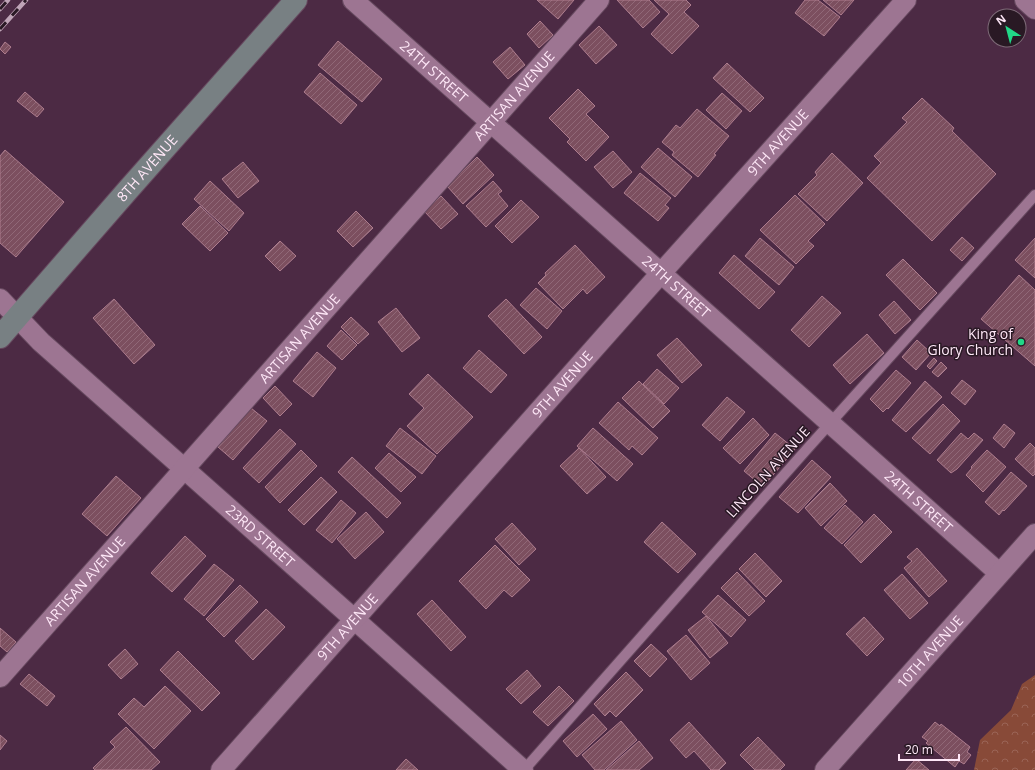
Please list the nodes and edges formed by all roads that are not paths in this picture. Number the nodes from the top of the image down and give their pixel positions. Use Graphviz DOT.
graph roads {
  1 [pos="296,0"];
  2 [pos="353,0"];
  3 [pos="599,0"];
  4 [pos="906,0"];
  5 [pos="1025,0"];
  6 [pos="1035,9"];
  7 [pos="492,122"];
  8 [pos="1035,195"];
  9 [pos="661,273"];
  10 [pos="0,299"];
  11 [pos="18,316"];
  12 [pos="0,336"];
  13 [pos="830,424"];
  14 [pos="184,469"];
  15 [pos="1035,534"];
  16 [pos="999,573"];
  17 [pos="354,618"];
  18 [pos="0,677"];
  19 [pos="221,770"];
  20 [pos="523,770"];
  21 [pos="825,770"];
  1 -- 11 [label="main road, 8TH AVENUE"];
  2 -- 7 [label="street, 24TH STREET"];
  3 -- 7 [label="street, ARTISAN AVENUE"];
  4 -- 9 [label="street, 9TH AVENUE"];
  5 -- 6 [label="street"];
  7 -- 9 [label="street, 24TH STREET"];
  7 -- 14 [label="street, ARTISAN AVENUE"];
  8 -- 13 [label="lane, LINCOLN AVENUE"];
  9 -- 13 [label="street, 24TH STREET"];
  9 -- 17 [label="street, 9TH AVENUE"];
  10 -- 11 [label="street, 23RD STREET"];
  11 -- 12 [label="main road, 8TH AVENUE"];
  11 -- 14 [label="street, 23RD STREET"];
  13 -- 16 [label="street, 24TH STREET"];
  13 -- 20 [label="lane, LINCOLN AVENUE"];
  14 -- 17 [label="street, 23RD STREET"];
  14 -- 18 [label="street, ARTISAN AVENUE"];
  15 -- 16 [label="street, 10TH AVENUE"];
  16 -- 21 [label="street, 10TH AVENUE"];
  17 -- 19 [label="street, 9TH AVENUE"];
  17 -- 20 [label="street, 23RD STREET"];
}
